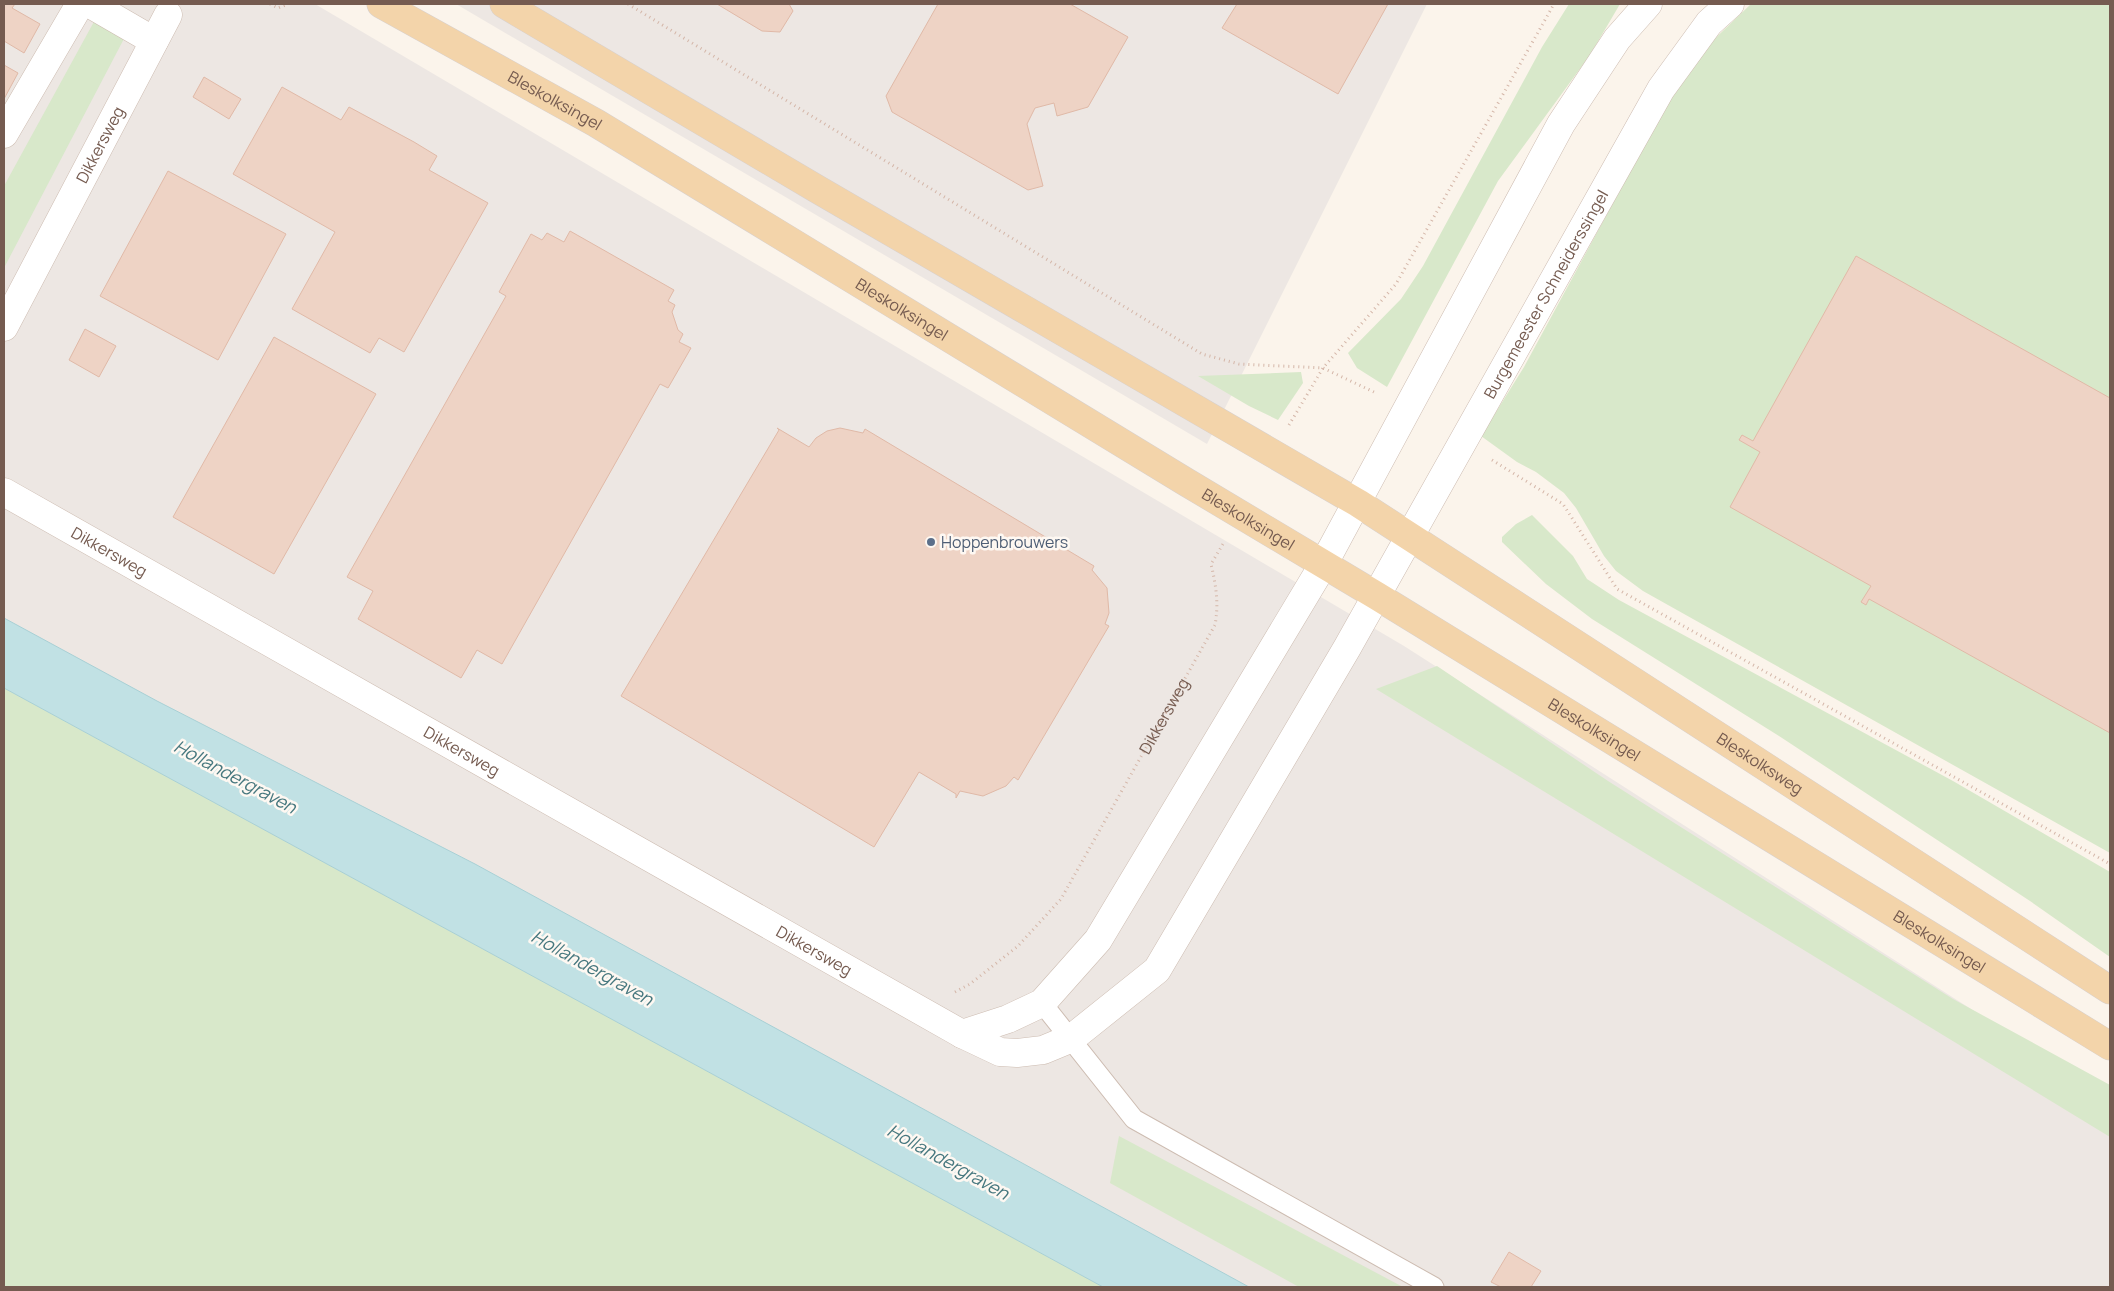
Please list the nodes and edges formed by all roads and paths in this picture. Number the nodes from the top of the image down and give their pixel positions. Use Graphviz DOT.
graph roads {
  1 [pos="80,4"];
  2 [pos="90,4"];
  3 [pos="270,4"];
  4 [pos="288,4"];
  5 [pos="381,4"];
  6 [pos="504,4"];
  7 [pos="628,4"];
  8 [pos="1554,4"];
  9 [pos="1648,4"];
  10 [pos="1730,4"];
  11 [pos="168,15"];
  12 [pos="154,41"];
  13 [pos="4,134"];
  14 [pos="4,326"];
  15 [pos="1323,368"];
  16 [pos="1408,411"];
  17 [pos="1463,443"];
  18 [pos="1273,454"];
  19 [pos="4,492"];
  20 [pos="1358,502"];
  21 [pos="1239,514"];
  22 [pos="1409,536"];
  23 [pos="1323,566"];
  24 [pos="1377,596"];
  25 [pos="2110,864"];
  26 [pos="2110,990"];
  27 [pos="1042,1003"];
  28 [pos="920,1010"];
  29 [pos="962,1034"];
  30 [pos="1072,1038"];
  31 [pos="2110,1046"];
  32 [pos="1434,1287"];
  1 -- 13 [label="street"];
  2 -- 12 [label="street"];
  3 -- 4 [label="path"];
  5 -- 21 [label="main road, Bleskolksingel"];
  6 -- 18 [label="main road"];
  7 -- 15 [label="path"];
  8 -- 15 [label="path"];
  9 -- 16 [label="street"];
  10 -- 17 [label="street, Burgemeester Schneiderssingel"];
  11 -- 12 [label="street, Dikkersweg"];
  12 -- 14 [label="street, Dikkersweg"];
  15 -- 16 [label="path"];
  15 -- 18 [label="path"];
  16 -- 20 [label="street"];
  17 -- 22 [label="street, Burgemeester Schneiderssingel"];
  17 -- 25 [label="path"];
  18 -- 20 [label="main road"];
  19 -- 28 [label="street, Dikkersweg"];
  20 -- 22 [label="main road"];
  20 -- 23 [label="street"];
  21 -- 23 [label="main road, Bleskolksingel"];
  21 -- 28 [label="path, Dikkersweg"];
  22 -- 24 [label="street, Burgemeester Schneiderssingel"];
  22 -- 26 [label="main road, Bleskolksweg"];
  23 -- 24 [label="main road, Bleskolksingel"];
  23 -- 27 [label="street"];
  24 -- 30 [label="street, Dikkersweg"];
  24 -- 31 [label="main road, Bleskolksingel"];
  27 -- 29 [label="street"];
  27 -- 30 [label="lane"];
  28 -- 29 [label="street, Dikkersweg"];
  29 -- 30 [label="street, Dikkersweg"];
  30 -- 32 [label="lane"];
}
